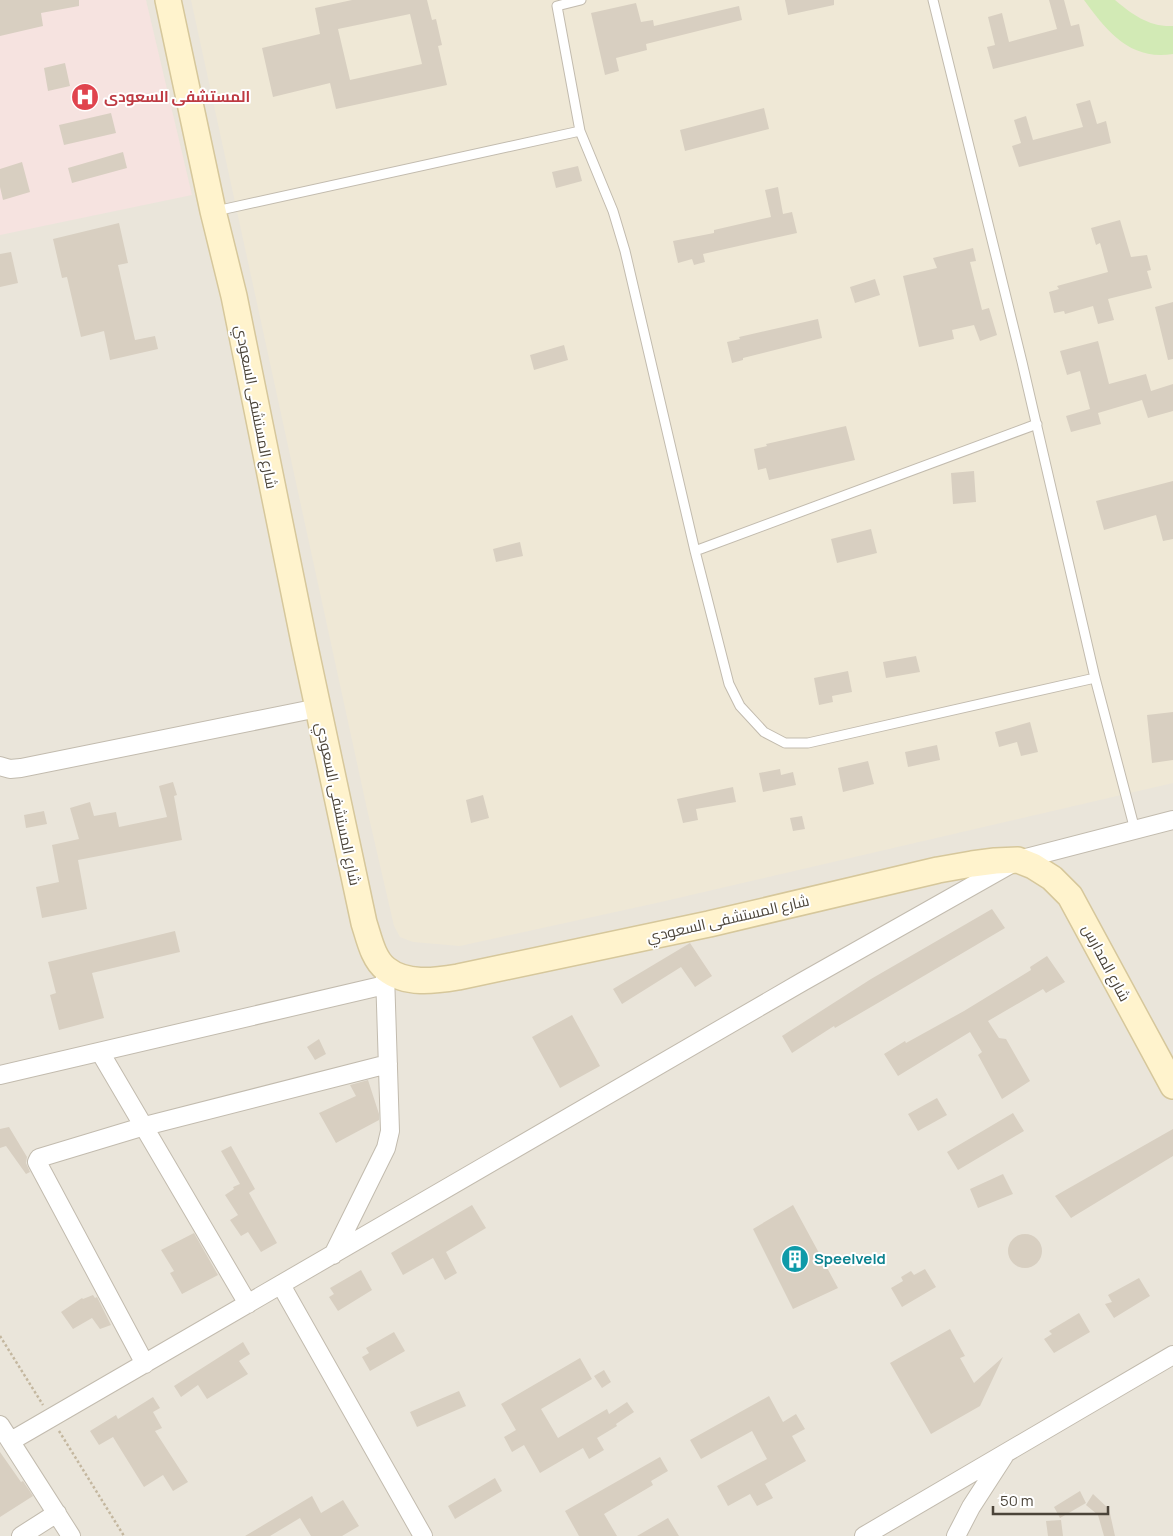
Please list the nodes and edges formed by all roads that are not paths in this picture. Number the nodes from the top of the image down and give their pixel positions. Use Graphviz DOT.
graph roads {
  1 [pos="168,0"];
  2 [pos="581,0"];
  3 [pos="934,0"];
  4 [pos="556,3"];
  5 [pos="580,132"];
  6 [pos="213,211"];
  7 [pos="1037,424"];
  8 [pos="695,552"];
  9 [pos="1095,678"];
  10 [pos="318,708"];
  11 [pos="0,766"];
  12 [pos="1173,820"];
  13 [pos="1135,830"];
  14 [pos="1018,860"];
  15 [pos="385,977"];
  16 [pos="100,1052"];
  17 [pos="388,1064"];
  18 [pos="0,1076"];
  19 [pos="1173,1086"];
  20 [pos="145,1126"];
  21 [pos="333,1255"];
  22 [pos="281,1285"];
  23 [pos="248,1304"];
  24 [pos="1173,1355"];
  25 [pos="145,1364"];
  26 [pos="0,1425"];
  27 [pos="11,1441"];
  28 [pos="1005,1453"];
  29 [pos="57,1513"];
  30 [pos="21,1536"];
  31 [pos="71,1536"];
  32 [pos="423,1536"];
  33 [pos="864,1536"];
  34 [pos="956,1536"];
  1 -- 6 [label="street, شارع المستشفى السعودي"];
  2 -- 4 [label="lane"];
  3 -- 7 [label="lane"];
  4 -- 5 [label="lane"];
  5 -- 6 [label="lane"];
  5 -- 8 [label="lane"];
  6 -- 10 [label="street, شارع المستشفى السعودي"];
  7 -- 8 [label="lane"];
  7 -- 9 [label="lane"];
  8 -- 9 [label="lane"];
  9 -- 13 [label="lane"];
  10 -- 11 [label="street"];
  10 -- 15 [label="street, شارع المستشفى السعودي"];
  12 -- 13 [label="street"];
  13 -- 14 [label="street"];
  14 -- 15 [label="street, شارع المستشفى السعودي"];
  14 -- 19 [label="street, شارع المدارس"];
  14 -- 21 [label="street"];
  15 -- 16 [label="street"];
  15 -- 17 [label="street"];
  16 -- 18 [label="street"];
  16 -- 20 [label="street"];
  17 -- 20 [label="street"];
  17 -- 21 [label="street"];
  20 -- 23 [label="street"];
  20 -- 25 [label="street"];
  21 -- 22 [label="street"];
  22 -- 23 [label="street"];
  22 -- 32 [label="street"];
  23 -- 25 [label="street"];
  24 -- 28 [label="street"];
  25 -- 27 [label="street"];
  26 -- 27 [label="street"];
  27 -- 29 [label="street"];
  28 -- 33 [label="street"];
  28 -- 34 [label="street"];
  29 -- 30 [label="street"];
  29 -- 31 [label="street"];
}
